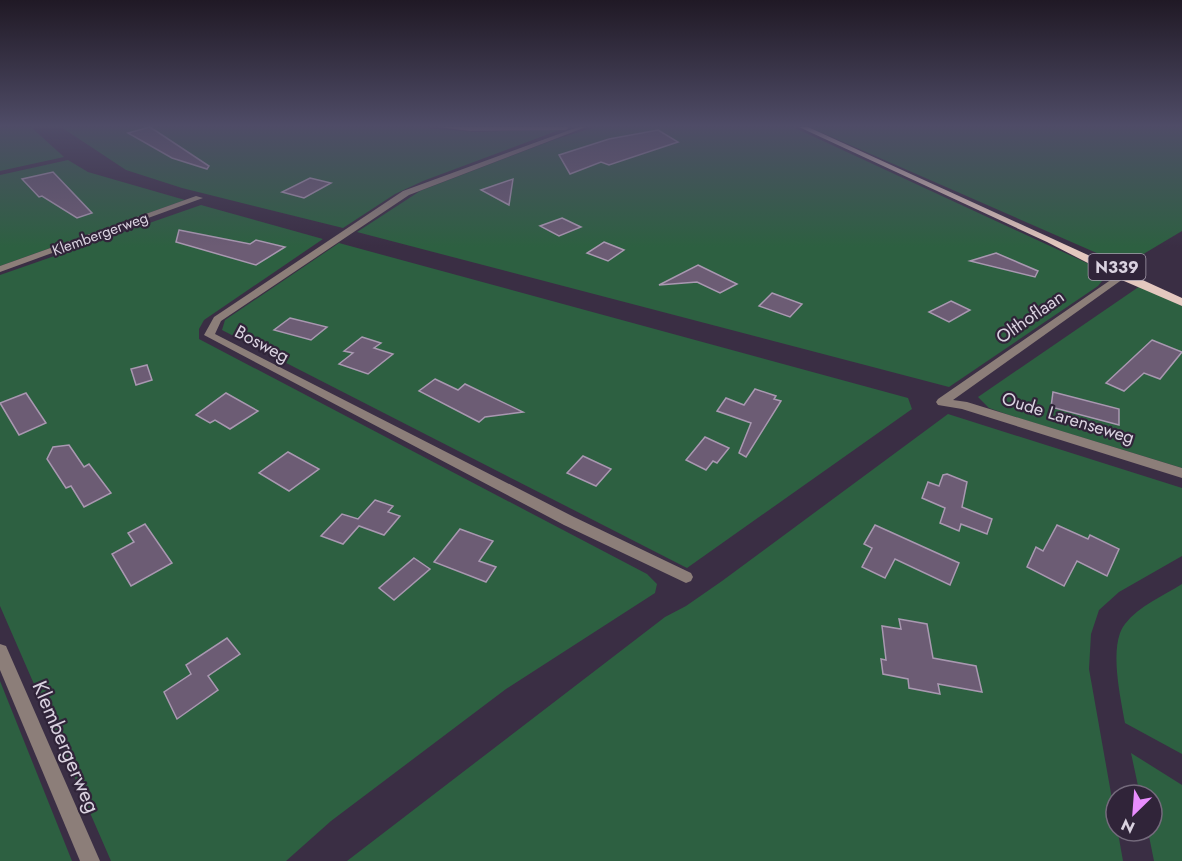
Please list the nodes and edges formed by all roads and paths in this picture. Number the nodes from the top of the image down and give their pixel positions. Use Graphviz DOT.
graph roads {
  1 [pos="474,167"];
  2 [pos="891,167"];
  3 [pos="199,198"];
  4 [pos="1141,262"];
  5 [pos="0,269"];
  6 [pos="1124,274"];
  7 [pos="1182,300"];
  8 [pos="942,402"];
  9 [pos="1182,473"];
  10 [pos="686,577"];
  11 [pos="0,651"];
  12 [pos="90,861"];
  1 -- 10 [label="street, Bosweg"];
  2 -- 6 [label="main road, N339"];
  3 -- 5 [label="street, Klembergerweg"];
  4 -- 6 [label="street, Olthoflaan"];
  6 -- 7 [label="main road, N339"];
  6 -- 8 [label="street, Olthoflaan"];
  8 -- 9 [label="street, Oude Larenseweg"];
  11 -- 12 [label="street, Klembergerweg"];
}
